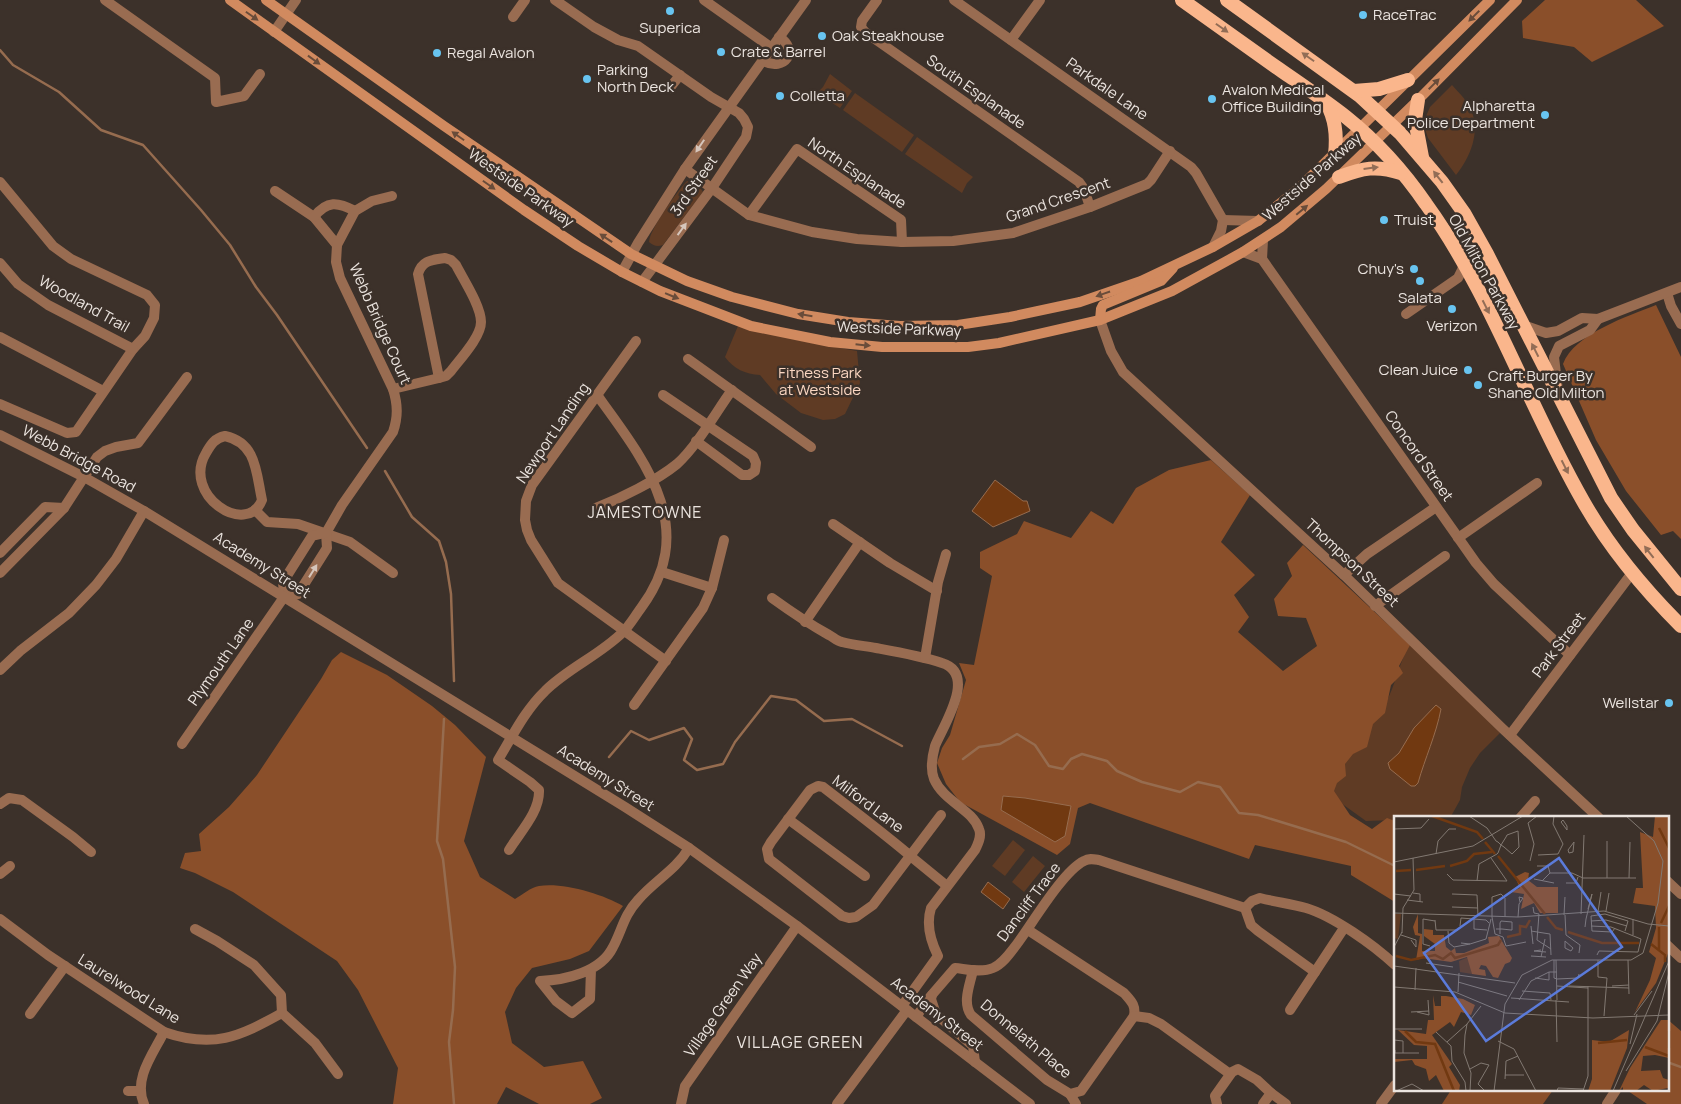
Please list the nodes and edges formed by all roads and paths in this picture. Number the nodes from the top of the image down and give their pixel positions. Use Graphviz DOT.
graph roads {
  1 [pos="105,0"];
  2 [pos="230,0"];
  3 [pos="266,0"];
  4 [pos="296,0"];
  5 [pos="525,0"];
  6 [pos="555,0"];
  7 [pos="704,0"];
  8 [pos="806,0"];
  9 [pos="877,0"];
  10 [pos="954,0"];
  11 [pos="1040,0"];
  12 [pos="1182,0"];
  13 [pos="1227,0"];
  14 [pos="1490,0"];
  15 [pos="1517,0"];
  16 [pos="286,14"];
  17 [pos="513,17"];
  18 [pos="274,32"];
  19 [pos="780,37"];
  20 [pos="1011,40"];
  21 [pos="772,48"];
  22 [pos="763,61"];
  23 [pos="260,74"];
  24 [pos="680,75"];
  25 [pos="1408,80"];
  26 [pos="669,89"];
  27 [pos="1354,91"];
  28 [pos="1418,100"];
  29 [pos="1325,101"];
  30 [pos="729,107"];
  31 [pos="1378,111"];
  32 [pos="1392,125"];
  33 [pos="1360,129"];
  34 [pos="1374,143"];
  35 [pos="1170,152"];
  36 [pos="1335,154"];
  37 [pos="1422,158"];
  38 [pos="685,169"];
  39 [pos="1403,174"];
  40 [pos="1339,177"];
  41 [pos="0,182"];
  42 [pos="712,188"];
  43 [pos="275,191"];
  44 [pos="392,196"];
  45 [pos="1090,207"];
  46 [pos="355,211"];
  47 [pos="749,215"];
  48 [pos="314,218"];
  49 [pos="1223,220"];
  50 [pos="1258,221"];
  51 [pos="1263,240"];
  52 [pos="902,242"];
  53 [pos="337,245"];
  54 [pos="1213,247"];
  55 [pos="1243,252"];
  56 [pos="631,254"];
  57 [pos="1262,258"];
  58 [pos="0,263"];
  59 [pos="1464,263"];
  60 [pos="1178,264"];
  61 [pos="653,265"];
  62 [pos="622,272"];
  63 [pos="1458,278"];
  64 [pos="642,282"];
  65 [pos="1475,284"];
  66 [pos="1681,287"];
  67 [pos="1667,293"];
  68 [pos="1406,314"];
  69 [pos="1598,319"];
  70 [pos="1100,320"];
  71 [pos="1523,324"];
  72 [pos="1681,324"];
  73 [pos="0,337"];
  74 [pos="636,341"];
  75 [pos="133,349"];
  76 [pos="688,359"];
  77 [pos="187,377"];
  78 [pos="439,378"];
  79 [pos="393,389"];
  80 [pos="732,390"];
  81 [pos="103,391"];
  82 [pos="597,395"];
  83 [pos="662,395"];
  84 [pos="1558,395"];
  85 [pos="0,404"];
  86 [pos="707,426"];
  87 [pos="0,435"];
  88 [pos="696,441"];
  89 [pos="811,447"];
  90 [pos="84,477"];
  91 [pos="652,480"];
  92 [pos="1537,483"];
  93 [pos="1436,507"];
  94 [pos="64,508"];
  95 [pos="596,508"];
  96 [pos="255,510"];
  97 [pos="144,511"];
  98 [pos="833,524"];
  99 [pos="326,533"];
  100 [pos="1458,538"];
  101 [pos="724,540"];
  102 [pos="860,542"];
  103 [pos="0,554"];
  104 [pos="946,554"];
  105 [pos="1446,556"];
  106 [pos="662,572"];
  107 [pos="0,573"];
  108 [pos="1632,573"];
  109 [pos="393,574"];
  110 [pos="1344,575"];
  111 [pos="712,588"];
  112 [pos="1681,589"];
  113 [pos="937,591"];
  114 [pos="284,597"];
  115 [pos="772,598"];
  116 [pos="1375,606"];
  117 [pos="806,622"];
  118 [pos="1681,626"];
  119 [pos="624,631"];
  120 [pos="1570,656"];
  121 [pos="925,658"];
  122 [pos="666,661"];
  123 [pos="0,670"];
  124 [pos="634,705"];
  125 [pos="1510,736"];
  126 [pos="512,737"];
  127 [pos="182,744"];
  128 [pos="1535,801"];
  129 [pos="0,804"];
  130 [pos="941,815"];
  131 [pos="1524,816"];
  132 [pos="1597,816"];
  133 [pos="788,818"];
  134 [pos="689,848"];
  135 [pos="509,850"];
  136 [pos="91,852"];
  137 [pos="910,856"];
  138 [pos="10,866"];
  139 [pos="0,874"];
  140 [pos="865,876"];
  141 [pos="1668,882"];
  142 [pos="947,886"];
  143 [pos="1681,894"];
  144 [pos="1245,908"];
  145 [pos="0,919"];
  146 [pos="797,926"];
  147 [pos="1344,928"];
  148 [pos="195,929"];
  149 [pos="1028,930"];
  150 [pos="1668,946"];
  151 [pos="1681,958"];
  152 [pos="1394,964"];
  153 [pos="65,966"];
  154 [pos="591,969"];
  155 [pos="973,970"];
  156 [pos="1315,972"];
  157 [pos="932,995"];
  158 [pos="904,1008"];
  159 [pos="1290,1010"];
  160 [pos="282,1013"];
  161 [pos="30,1014"];
  162 [pos="1134,1016"];
  163 [pos="916,1017"];
  164 [pos="164,1032"];
  165 [pos="975,1062"];
  166 [pos="338,1074"];
  167 [pos="1230,1074"];
  168 [pos="1394,1086"];
  169 [pos="141,1091"];
  170 [pos="128,1092"];
  171 [pos="1615,1092"];
  172 [pos="1271,1093"];
  173 [pos="1070,1094"];
  174 [pos="1019,1101"];
  175 [pos="144,1104"];
  176 [pos="681,1104"];
  177 [pos="837,1104"];
  178 [pos="1030,1104"];
  179 [pos="1076,1104"];
  180 [pos="1217,1104"];
  181 [pos="1263,1104"];
  182 [pos="1286,1104"];
  183 [pos="1381,1104"];
  184 [pos="1606,1104"];
  1 -- 23 [label="street"];
  2 -- 18 [label="main road, Westside Parkway, one-way"];
  3 -- 16 [label="main road, Westside Parkway"];
  4 -- 16 [label="street"];
  5 -- 17 [label="street"];
  6 -- 24 [label="street"];
  7 -- 21 [label="street"];
  8 -- 19 [label="street, 3rd Street"];
  9 -- 45 [label="street, South Esplanade"];
  10 -- 20 [label="street, Parkdale Lane"];
  11 -- 20 [label="street"];
  12 -- 29 [label="highway, Old Milton Parkway, one-way"];
  27 -- 13 [label="highway, Old Milton Parkway, one-way"];
  14 -- 25 [label="main road, Westside Parkway, one-way"];
  28 -- 15 [label="main road, Westside Parkway, one-way"];
  16 -- 18 [label="street"];
  56 -- 16 [label="main road, Westside Parkway, one-way"];
  18 -- 62 [label="main road, Westside Parkway, one-way"];
  19 -- 21 [label="street, 3rd Street"];
  19 -- 22 [label="street"];
  20 -- 35 [label="street, Parkdale Lane"];
  21 -- 22 [label="street, 3rd Street"];
  22 -- 30 [label="street, 3rd Street"];
  24 -- 26 [label="street"];
  24 -- 30 [label="street"];
  25 -- 27 [label="highway"];
  25 -- 31 [label="main road, Westside Parkway"];
  27 -- 31 [label="highway, Old Milton Parkway"];
  28 -- 32 [label="main road, Westside Parkway"];
  28 -- 37 [label="highway"];
  29 -- 33 [label="highway, Old Milton Parkway"];
  29 -- 36 [label="highway"];
  30 -- 38 [label="street, 3rd Street, one-way"];
  30 -- 42 [label="street, 3rd Street"];
  31 -- 32 [label="highway, Old Milton Parkway"];
  31 -- 33 [label="main road, Westside Parkway"];
  32 -- 34 [label="main road, Westside Parkway"];
  32 -- 37 [label="highway, Old Milton Parkway"];
  33 -- 34 [label="highway, Old Milton Parkway"];
  33 -- 36 [label="main road, Westside Parkway"];
  34 -- 39 [label="highway, Old Milton Parkway"];
  34 -- 40 [label="main road, Westside Parkway"];
  35 -- 45 [label="street, Grand Crescent"];
  35 -- 49 [label="street, Parkdale Lane"];
  36 -- 50 [label="main road, Westside Parkway"];
  71 -- 37 [label="highway, Old Milton Parkway, one-way"];
  38 -- 42 [label="street, Grand Crescent"];
  38 -- 56 [label="street, 3rd Street"];
  40 -- 39 [label="highway, one-way"];
  39 -- 59 [label="highway, Old Milton Parkway"];
  51 -- 40 [label="main road, Westside Parkway, one-way"];
  41 -- 75 [label="street"];
  42 -- 47 [label="street, Grand Crescent"];
  61 -- 42 [label="street, 3rd Street, one-way"];
  43 -- 48 [label="street"];
  44 -- 46 [label="street"];
  45 -- 52 [label="street, Grand Crescent"];
  46 -- 48 [label="street"];
  46 -- 53 [label="street"];
  47 -- 52 [label="street, Grand Crescent"];
  47 -- 52 [label="street, North Esplanade"];
  48 -- 53 [label="street"];
  49 -- 50 [label="street"];
  49 -- 54 [label="street"];
  50 -- 54 [label="main road, Westside Parkway"];
  51 -- 55 [label="main road, Westside Parkway"];
  51 -- 57 [label="street"];
  53 -- 79 [label="street, Webb Bridge Court"];
  54 -- 60 [label="main road, Westside Parkway"];
  55 -- 57 [label="street"];
  55 -- 70 [label="main road, Westside Parkway"];
  56 -- 61 [label="main road, Westside Parkway"];
  56 -- 62 [label="street, 3rd Street"];
  57 -- 93 [label="street, Concord Street"];
  58 -- 75 [label="street, Woodland Trail"];
  59 -- 63 [label="street"];
  59 -- 65 [label="highway, Old Milton Parkway"];
  60 -- 61 [label="main road, Westside Parkway, one-way"];
  60 -- 70 [label="main road"];
  61 -- 64 [label="street, 3rd Street"];
  62 -- 64 [label="main road, Westside Parkway"];
  63 -- 65 [label="street"];
  63 -- 68 [label="street"];
  64 -- 70 [label="main road, Westside Parkway, one-way"];
  65 -- 108 [label="highway, Old Milton Parkway, one-way"];
  66 -- 67 [label="street"];
  67 -- 69 [label="street"];
  67 -- 72 [label="street"];
  69 -- 71 [label="street"];
  69 -- 84 [label="street"];
  70 -- 110 [label="street, Thompson Street"];
  84 -- 71 [label="highway, Old Milton Parkway, one-way"];
  73 -- 81 [label="street"];
  74 -- 82 [label="street, Newport Landing"];
  75 -- 81 [label="street"];
  76 -- 80 [label="street"];
  77 -- 90 [label="street"];
  78 -- 78 [label="street"];
  78 -- 79 [label="street"];
  79 -- 99 [label="street, Webb Bridge Court"];
  80 -- 86 [label="street"];
  80 -- 89 [label="street"];
  81 -- 85 [label="street"];
  82 -- 91 [label="street"];
  82 -- 119 [label="street, Newport Landing"];
  83 -- 86 [label="street"];
  112 -- 84 [label="highway, Old Milton Parkway, one-way"];
  86 -- 88 [label="street"];
  86 -- 88 [label="street"];
  87 -- 90 [label="street, Webb Bridge Road"];
  88 -- 91 [label="street"];
  90 -- 94 [label="street"];
  90 -- 97 [label="street, Webb Bridge Road"];
  91 -- 95 [label="street"];
  91 -- 106 [label="street"];
  92 -- 100 [label="street"];
  93 -- 100 [label="street, Concord Street"];
  93 -- 110 [label="street"];
  94 -- 103 [label="street"];
  94 -- 107 [label="street"];
  96 -- 96 [label="street"];
  96 -- 99 [label="street"];
  97 -- 114 [label="street, Academy Street"];
  97 -- 123 [label="street"];
  98 -- 102 [label="street"];
  99 -- 109 [label="street"];
  99 -- 114 [label="street, Webb Bridge Court"];
  114 -- 99 [label="street, Webb Bridge Court, one-way"];
  100 -- 120 [label="street, Concord Street"];
  101 -- 111 [label="street"];
  102 -- 113 [label="street"];
  102 -- 117 [label="street"];
  104 -- 113 [label="street"];
  105 -- 116 [label="street"];
  106 -- 111 [label="street"];
  106 -- 119 [label="street"];
  108 -- 118 [label="highway, Old Milton Parkway"];
  108 -- 120 [label="street, Park Street"];
  110 -- 116 [label="street, Thompson Street"];
  111 -- 122 [label="street"];
  113 -- 121 [label="street"];
  114 -- 126 [label="street, Academy Street"];
  114 -- 127 [label="street, Plymouth Lane"];
  115 -- 117 [label="street"];
  116 -- 125 [label="street, Thompson Street"];
  117 -- 121 [label="street"];
  119 -- 122 [label="street, Newport Landing"];
  119 -- 126 [label="street"];
  120 -- 125 [label="street, Park Street"];
  121 -- 142 [label="street"];
  122 -- 124 [label="street"];
  125 -- 132 [label="street, Thompson Street"];
  126 -- 134 [label="street, Academy Street"];
  126 -- 135 [label="street"];
  128 -- 131 [label="street"];
  129 -- 136 [label="street"];
  130 -- 137 [label="street, Milford Lane"];
  133 -- 137 [label="street, Milford Lane"];
  133 -- 137 [label="street, Milford Lane"];
  133 -- 140 [label="street"];
  134 -- 146 [label="street, Academy Street"];
  134 -- 154 [label="street"];
  137 -- 142 [label="street, Milford Lane"];
  138 -- 139 [label="street"];
  141 -- 143 [label="street"];
  142 -- 158 [label="street"];
  144 -- 147 [label="street"];
  144 -- 149 [label="street, Dancliff Trace"];
  144 -- 156 [label="street"];
  145 -- 153 [label="street, Laurelwood Lane"];
  146 -- 158 [label="street, Academy Street"];
  146 -- 176 [label="street, Village Green Way"];
  147 -- 152 [label="street"];
  147 -- 156 [label="street"];
  148 -- 160 [label="street"];
  149 -- 155 [label="street, Dancliff Trace"];
  149 -- 162 [label="street"];
  150 -- 151 [label="street"];
  153 -- 161 [label="street"];
  153 -- 164 [label="street, Laurelwood Lane"];
  154 -- 154 [label="street"];
  155 -- 157 [label="street, Dancliff Trace"];
  155 -- 173 [label="street, Donnelath Place"];
  156 -- 159 [label="street"];
  157 -- 163 [label="street, Dancliff Trace"];
  157 -- 165 [label="street"];
  158 -- 163 [label="street, Academy Street"];
  158 -- 177 [label="street"];
  160 -- 164 [label="street, Laurelwood Lane"];
  160 -- 166 [label="street"];
  162 -- 167 [label="street"];
  162 -- 173 [label="street, Donnelath Place"];
  163 -- 165 [label="street, Academy Street"];
  164 -- 169 [label="street"];
  165 -- 174 [label="street, Academy Street"];
  167 -- 172 [label="street"];
  167 -- 180 [label="street"];
  168 -- 183 [label="street"];
  169 -- 170 [label="street"];
  169 -- 175 [label="street"];
  171 -- 184 [label="street"];
  172 -- 181 [label="street"];
  172 -- 182 [label="street"];
  173 -- 179 [label="street"];
  174 -- 178 [label="street, Academy Street"];
}
